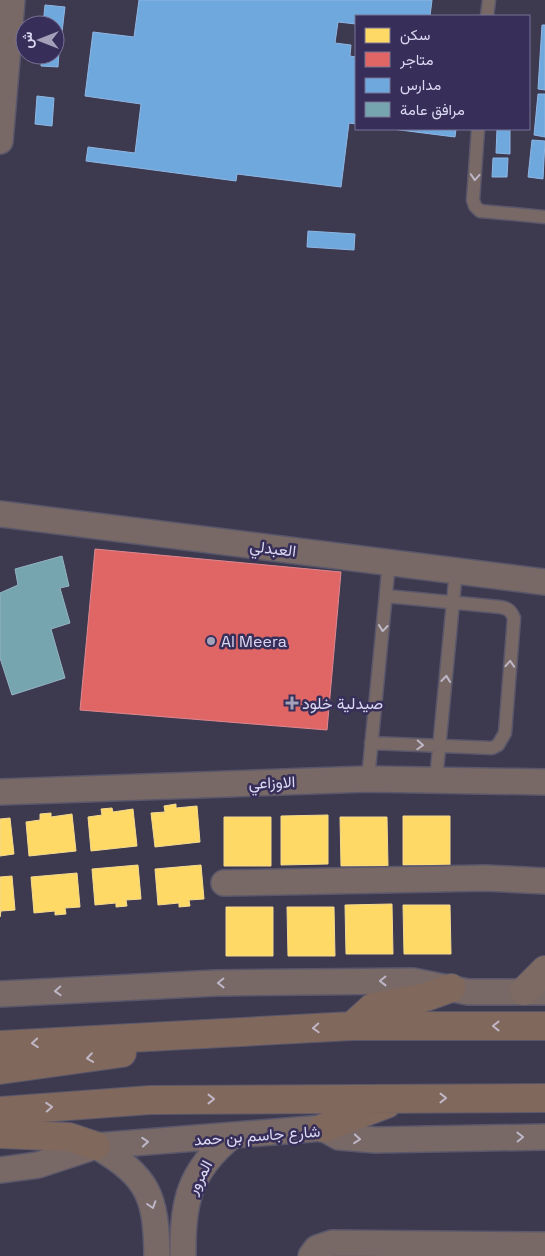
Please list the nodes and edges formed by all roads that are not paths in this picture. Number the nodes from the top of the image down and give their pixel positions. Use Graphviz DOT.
graph roads {
  1 [pos="489,0"];
  2 [pos="7,12"];
  3 [pos="487,15"];
  4 [pos="478,130"];
  5 [pos="0,141"];
  6 [pos="545,217"];
  7 [pos="0,514"];
  8 [pos="390,562"];
  9 [pos="456,570"];
  10 [pos="545,582"];
  11 [pos="386,596"];
  12 [pos="453,602"];
  13 [pos="372,743"];
  14 [pos="439,746"];
  15 [pos="368,778"];
  16 [pos="436,780"];
  17 [pos="545,782"];
  18 [pos="0,792"];
  19 [pos="545,881"];
  20 [pos="224,883"];
  21 [pos="545,970"];
  22 [pos="451,988"];
  23 [pos="535,992"];
  24 [pos="0,994"];
  25 [pos="352,1026"];
  26 [pos="545,1026"];
  27 [pos="206,1034"];
  28 [pos="0,1045"];
  29 [pos="0,1070"];
  30 [pos="405,1097"];
  31 [pos="545,1098"];
  32 [pos="0,1111"];
  33 [pos="323,1128"];
  34 [pos="0,1134"];
  35 [pos="232,1136"];
  36 [pos="545,1137"];
  37 [pos="96,1146"];
  38 [pos="0,1170"];
  39 [pos="545,1245"];
  40 [pos="157,1256"];
  41 [pos="183,1256"];
  42 [pos="310,1256"];
  1 -- 3 [label="lane"];
  2 -- 5 [label="street"];
  4 -- 6 [label="lane, one-way"];
  7 -- 8 [label="street, العبدلي"];
  8 -- 9 [label="street, العبدلي"];
  8 -- 11 [label="lane"];
  9 -- 10 [label="street, العبدلي"];
  9 -- 12 [label="lane"];
  11 -- 12 [label="lane"];
  11 -- 13 [label="lane, one-way"];
  14 -- 12 [label="lane, one-way"];
  14 -- 12 [label="lane, one-way"];
  13 -- 14 [label="lane, one-way"];
  13 -- 15 [label="lane"];
  14 -- 16 [label="lane"];
  15 -- 16 [label="street, الاوزاعي"];
  15 -- 18 [label="street, الاوزاعي"];
  16 -- 17 [label="street, الاوزاعي"];
  19 -- 20 [label="street"];
  21 -- 23 [label="street"];
  22 -- 23 [label="street"];
  22 -- 24 [label="street, one-way"];
  22 -- 25 [label="main road"];
  26 -- 25 [label="main road, one-way"];
  25 -- 27 [label="main road, one-way"];
  27 -- 28 [label="main road, one-way"];
  27 -- 29 [label="main road, one-way"];
  30 -- 31 [label="main road, شارع جاسم بن حمد, one-way"];
  32 -- 30 [label="main road, شارع جاسم بن حمد, one-way"];
  30 -- 33 [label="main road"];
  33 -- 35 [label="street, شارع جاسم بن حمد"];
  33 -- 36 [label="street, شارع جاسم بن حمد, one-way"];
  34 -- 37 [label="main road"];
  37 -- 35 [label="street, شارع جاسم بن حمد, one-way"];
  35 -- 41 [label="street, المرور"];
  37 -- 38 [label="street, شارع جاسم بن حمد"];
  37 -- 40 [label="street, one-way"];
  39 -- 42 [label="street"];
}
